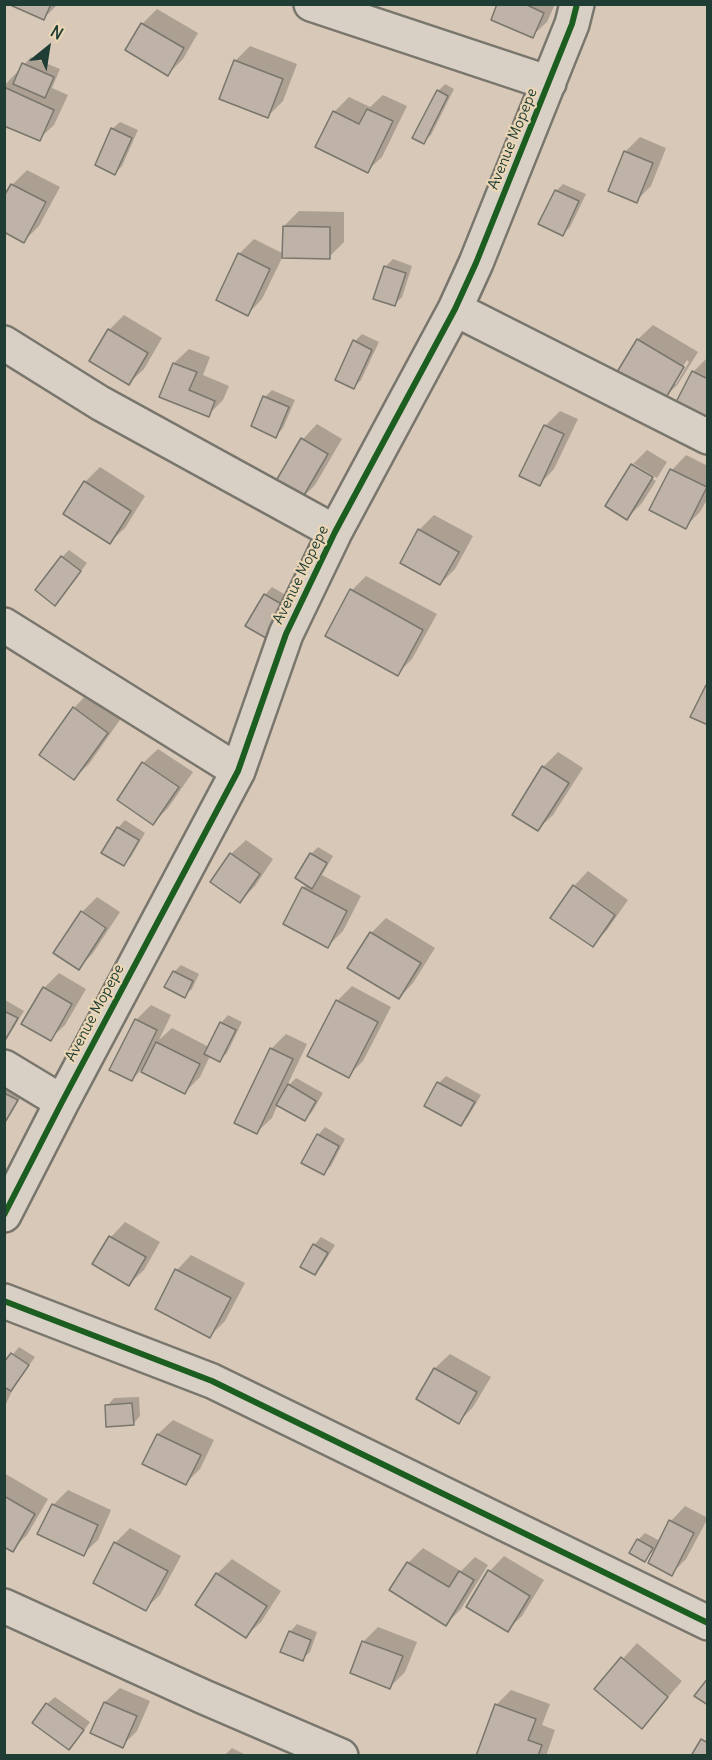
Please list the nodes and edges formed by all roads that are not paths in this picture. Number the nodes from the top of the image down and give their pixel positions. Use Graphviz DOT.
graph roads {
  1 [pos="311,4"];
  2 [pos="577,4"];
  3 [pos="549,83"];
  4 [pos="455,309"];
  5 [pos="4,343"];
  6 [pos="708,437"];
  7 [pos="335,532"];
  8 [pos="4,625"];
  9 [pos="238,771"];
  10 [pos="4,1068"];
  11 [pos="62,1102"];
  12 [pos="4,1215"];
  13 [pos="4,1301"];
  14 [pos="4,1606"];
  15 [pos="708,1623"];
  16 [pos="341,1755"];
  1 -- 3 [label="street"];
  2 -- 3 [label="street, Avenue Mopepe"];
  3 -- 4 [label="street, Avenue Mopepe"];
  4 -- 6 [label="street"];
  4 -- 7 [label="street, Avenue Mopepe"];
  5 -- 7 [label="street"];
  7 -- 9 [label="street, Avenue Mopepe"];
  8 -- 9 [label="street"];
  9 -- 11 [label="street, Avenue Mopepe"];
  10 -- 11 [label="street"];
  11 -- 12 [label="street, Avenue Mopepe"];
  13 -- 15 [label="street"];
  14 -- 16 [label="street"];
}
